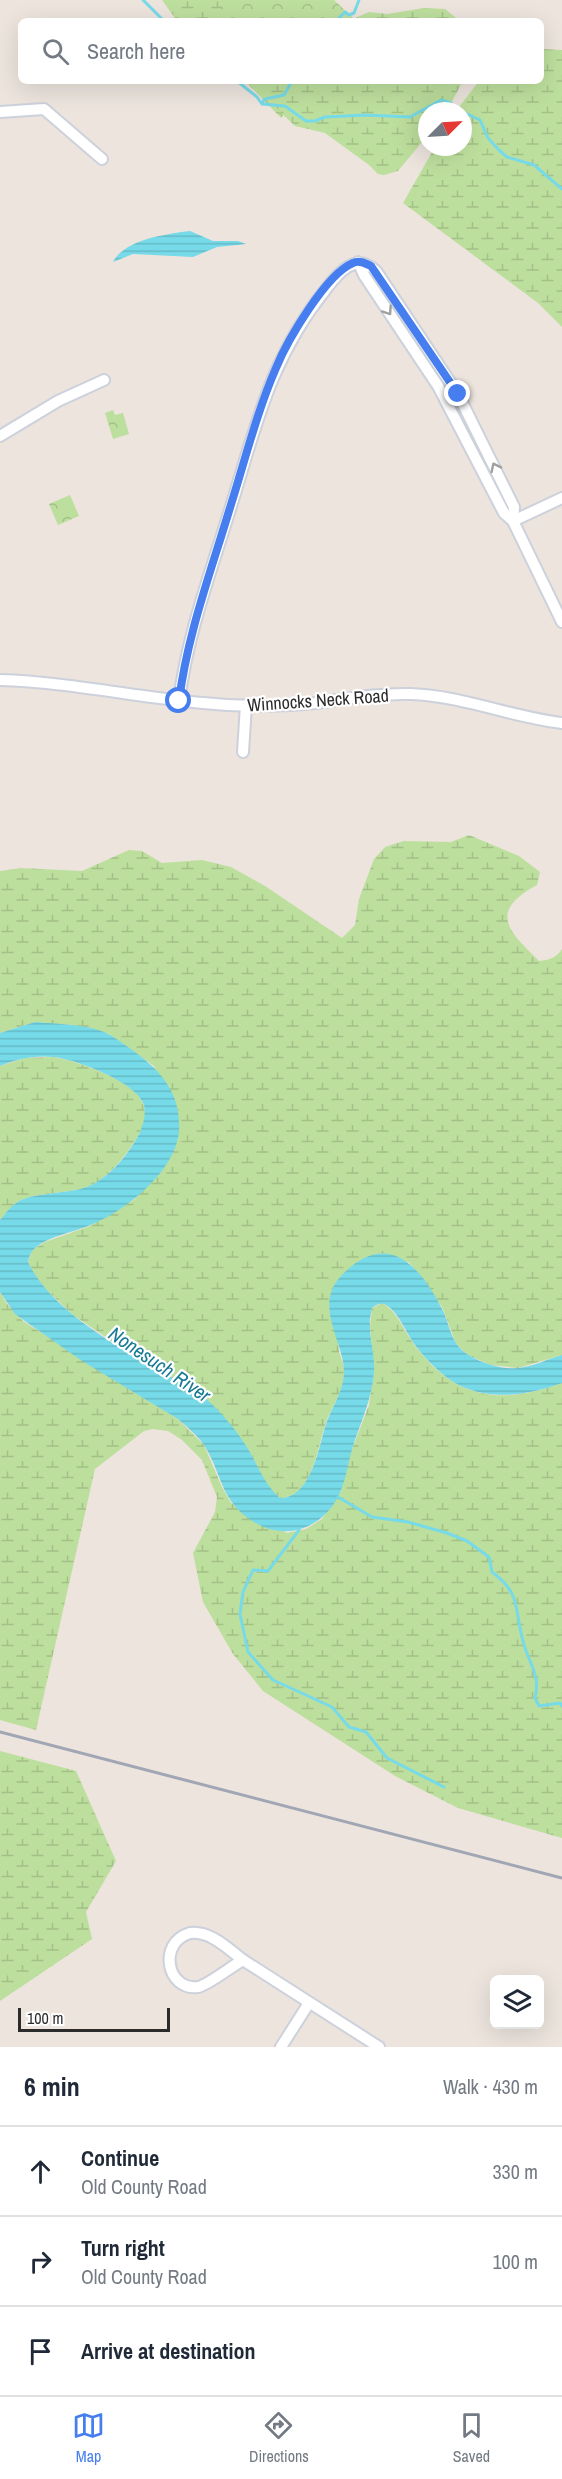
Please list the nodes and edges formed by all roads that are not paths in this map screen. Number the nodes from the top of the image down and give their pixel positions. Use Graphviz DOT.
graph roads {
  1 [pos="0,112"];
  2 [pos="102,159"];
  3 [pos="104,380"];
  4 [pos="0,436"];
  5 [pos="562,498"];
  6 [pos="513,521"];
  7 [pos="562,622"];
  8 [pos="0,680"];
  9 [pos="179,701"];
  10 [pos="246,705"];
  11 [pos="562,723"];
  12 [pos="243,752"];
  13 [pos="243,1960"];
  14 [pos="309,2003"];
  15 [pos="281,2047"];
  16 [pos="378,2047"];
  1 -- 2 [label="street"];
  3 -- 4 [label="street"];
  5 -- 6 [label="street"];
  6 -- 7 [label="street"];
  6 -- 9 [label="street"];
  8 -- 9 [label="street, Winnocks Neck Road"];
  9 -- 10 [label="street, Winnocks Neck Road"];
  10 -- 11 [label="street, Winnocks Neck Road"];
  10 -- 12 [label="street"];
  13 -- 13 [label="street"];
  13 -- 14 [label="street"];
  14 -- 15 [label="street"];
  14 -- 16 [label="street"];
}
